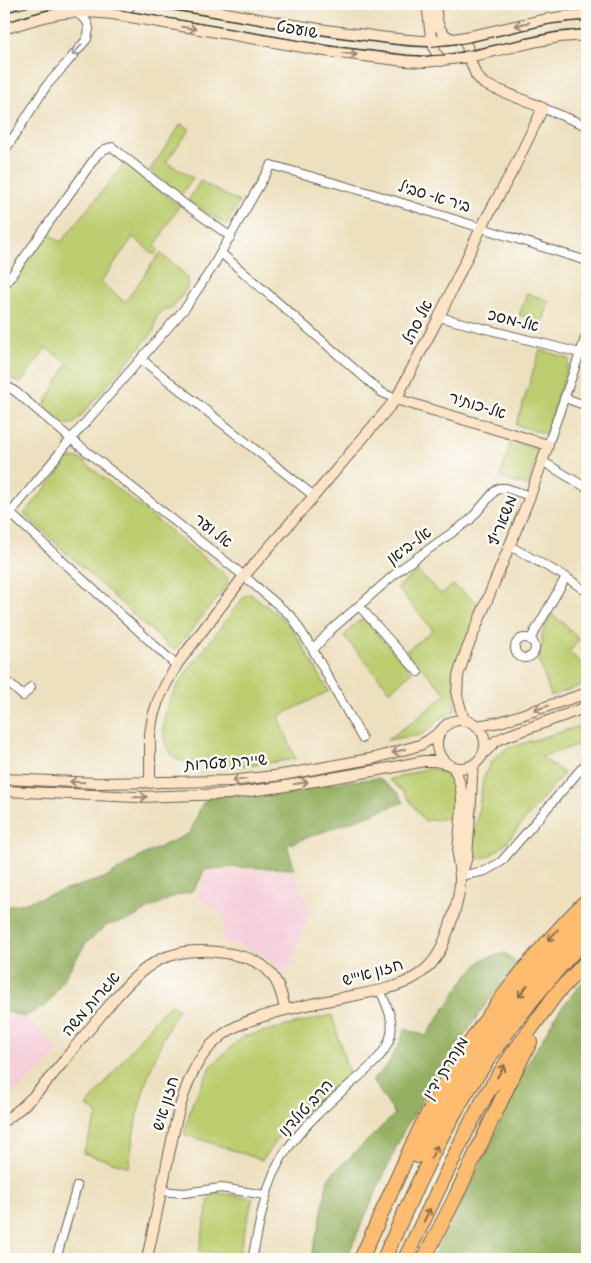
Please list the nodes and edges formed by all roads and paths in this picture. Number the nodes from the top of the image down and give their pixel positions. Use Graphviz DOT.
graph roads {
  1 [pos="14,4"];
  2 [pos="174,4"];
  3 [pos="427,4"];
  4 [pos="435,4"];
  5 [pos="129,5"];
  6 [pos="4,7"];
  7 [pos="75,12"];
  8 [pos="113,14"];
  9 [pos="587,15"];
  10 [pos="141,19"];
  11 [pos="429,20"];
  12 [pos="4,29"];
  13 [pos="587,35"];
  14 [pos="457,38"];
  15 [pos="414,40"];
  16 [pos="432,40"];
  17 [pos="469,57"];
  18 [pos="442,61"];
  19 [pos="543,108"];
  20 [pos="587,126"];
  21 [pos="4,152"];
  22 [pos="482,228"];
  23 [pos="230,237"];
  24 [pos="221,253"];
  25 [pos="587,261"];
  26 [pos="4,286"];
  27 [pos="438,317"];
  28 [pos="587,333"];
  29 [pos="580,353"];
  30 [pos="141,359"];
  31 [pos="4,384"];
  32 [pos="565,398"];
  33 [pos="396,399"];
  34 [pos="587,406"];
  35 [pos="72,439"];
  36 [pos="548,445"];
  37 [pos="542,462"];
  38 [pos="587,488"];
  39 [pos="314,496"];
  40 [pos="530,496"];
  41 [pos="10,513"];
  42 [pos="4,521"];
  43 [pos="510,546"];
  44 [pos="244,576"];
  45 [pos="566,577"];
  46 [pos="587,592"];
  47 [pos="359,606"];
  48 [pos="530,640"];
  49 [pos="313,650"];
  50 [pos="177,666"];
  51 [pos="418,672"];
  52 [pos="4,679"];
  53 [pos="31,687"];
  54 [pos="587,693"];
  55 [pos="587,707"];
  56 [pos="464,720"];
  57 [pos="477,726"];
  58 [pos="442,730"];
  59 [pos="362,738"];
  60 [pos="485,752"];
  61 [pos="587,762"];
  62 [pos="474,765"];
  63 [pos="451,766"];
  64 [pos="4,779"];
  65 [pos="150,783"];
  66 [pos="4,791"];
  67 [pos="460,876"];
  68 [pos="587,900"];
  69 [pos="587,919"];
  70 [pos="587,937"];
  71 [pos="587,962"];
  72 [pos="380,990"];
  73 [pos="285,1010"];
  74 [pos="4,1121"];
  75 [pos="78,1186"];
  76 [pos="161,1191"];
  77 [pos="266,1195"];
  78 [pos="56,1259"];
  79 [pos="147,1259"];
  80 [pos="252,1259"];
  81 [pos="361,1259"];
  82 [pos="370,1259"];
  83 [pos="384,1259"];
  84 [pos="405,1259"];
  85 [pos="424,1259"];
  1 -- 6 [label="street"];
  2 -- 15 [label="street, שועפט"];
  3 -- 11 [label="street"];
  4 -- 14 [label="street"];
  5 -- 8 [label="street"];
  5 -- 10 [label="street"];
  7 -- 8 [label="street, שועפט"];
  7 -- 12 [label="street, שועפט"];
  7 -- 21 [label="street, one-way"];
  8 -- 10 [label="street, שועפט"];
  9 -- 14 [label="street, שועפט, one-way"];
  10 -- 18 [label="street, שועפט, one-way"];
  11 -- 15 [label="street"];
  11 -- 16 [label="street"];
  13 -- 17 [label="street, שועפט"];
  14 -- 16 [label="street, שועפט"];
  14 -- 17 [label="street"];
  15 -- 16 [label="street, שועפט"];
  16 -- 18 [label="street"];
  17 -- 18 [label="street, שועפט"];
  17 -- 19 [label="street"];
  19 -- 20 [label="street"];
  19 -- 22 [label="street, אל סהל"];
  22 -- 23 [label="street, ביר א- סביל"];
  22 -- 25 [label="street, ביר א- סביל"];
  22 -- 27 [label="street, אל סהל"];
  23 -- 24 [label="street"];
  23 -- 26 [label="street"];
  24 -- 30 [label="street"];
  24 -- 33 [label="street"];
  27 -- 29 [label="street, אל-מסכ"];
  27 -- 33 [label="street, אל סהל"];
  28 -- 29 [label="street, משאריף"];
  29 -- 32 [label="street, משאריף"];
  30 -- 35 [label="street"];
  30 -- 39 [label="street"];
  31 -- 35 [label="street, אל וער"];
  32 -- 34 [label="street"];
  32 -- 36 [label="street, משאריף"];
  33 -- 36 [label="street, אל-כות'ר"];
  33 -- 39 [label="street, אל סהל"];
  35 -- 41 [label="street"];
  35 -- 44 [label="street, אל וער"];
  36 -- 37 [label="street, משאריף"];
  37 -- 38 [label="street"];
  37 -- 40 [label="street, משאריף"];
  39 -- 44 [label="street, אל סהל"];
  40 -- 43 [label="street, משאריף"];
  40 -- 47 [label="street, אל-ביאן"];
  41 -- 42 [label="street"];
  41 -- 50 [label="street"];
  43 -- 45 [label="street"];
  43 -- 56 [label="street, משאריף"];
  44 -- 49 [label="street, אל וער"];
  44 -- 50 [label="street, אל סהל"];
  45 -- 46 [label="street"];
  45 -- 48 [label="street"];
  47 -- 49 [label="street, אל-ביאן"];
  47 -- 51 [label="street"];
  49 -- 59 [label="street, אל וער"];
  50 -- 65 [label="street, אל סהל"];
  52 -- 53 [label="street"];
  54 -- 57 [label="street, one-way"];
  55 -- 60 [label="street"];
  56 -- 57 [label="street"];
  56 -- 58 [label="street"];
  57 -- 60 [label="street"];
  58 -- 63 [label="street"];
  58 -- 65 [label="street, שיירת עטרות, one-way"];
  60 -- 62 [label="street"];
  61 -- 67 [label="street"];
  62 -- 63 [label="street"];
  62 -- 67 [label="street, חזון אי\"ש"];
  66 -- 63 [label="street, שיירת עטרות, one-way"];
  63 -- 67 [label="street, חזון אי\"ש"];
  65 -- 64 [label="street, שיירת עטרות, one-way"];
  67 -- 72 [label="street, חזון אי\"ש"];
  68 -- 81 [label="highway, one-way"];
  69 -- 82 [label="highway, מנהרת ידין, one-way"];
  83 -- 70 [label="highway, מנהרת ידין, one-way"];
  84 -- 71 [label="highway, one-way"];
  71 -- 85 [label="highway"];
  72 -- 73 [label="street, חזון אי\"ש"];
  72 -- 77 [label="street, הרב טולדנו"];
  73 -- 74 [label="street, אגרות משה"];
  73 -- 76 [label="street, חזון איש"];
  75 -- 78 [label="street"];
  76 -- 77 [label="street"];
  76 -- 79 [label="street, חזון איש"];
  77 -- 80 [label="street, הרב טולדנו"];
}
